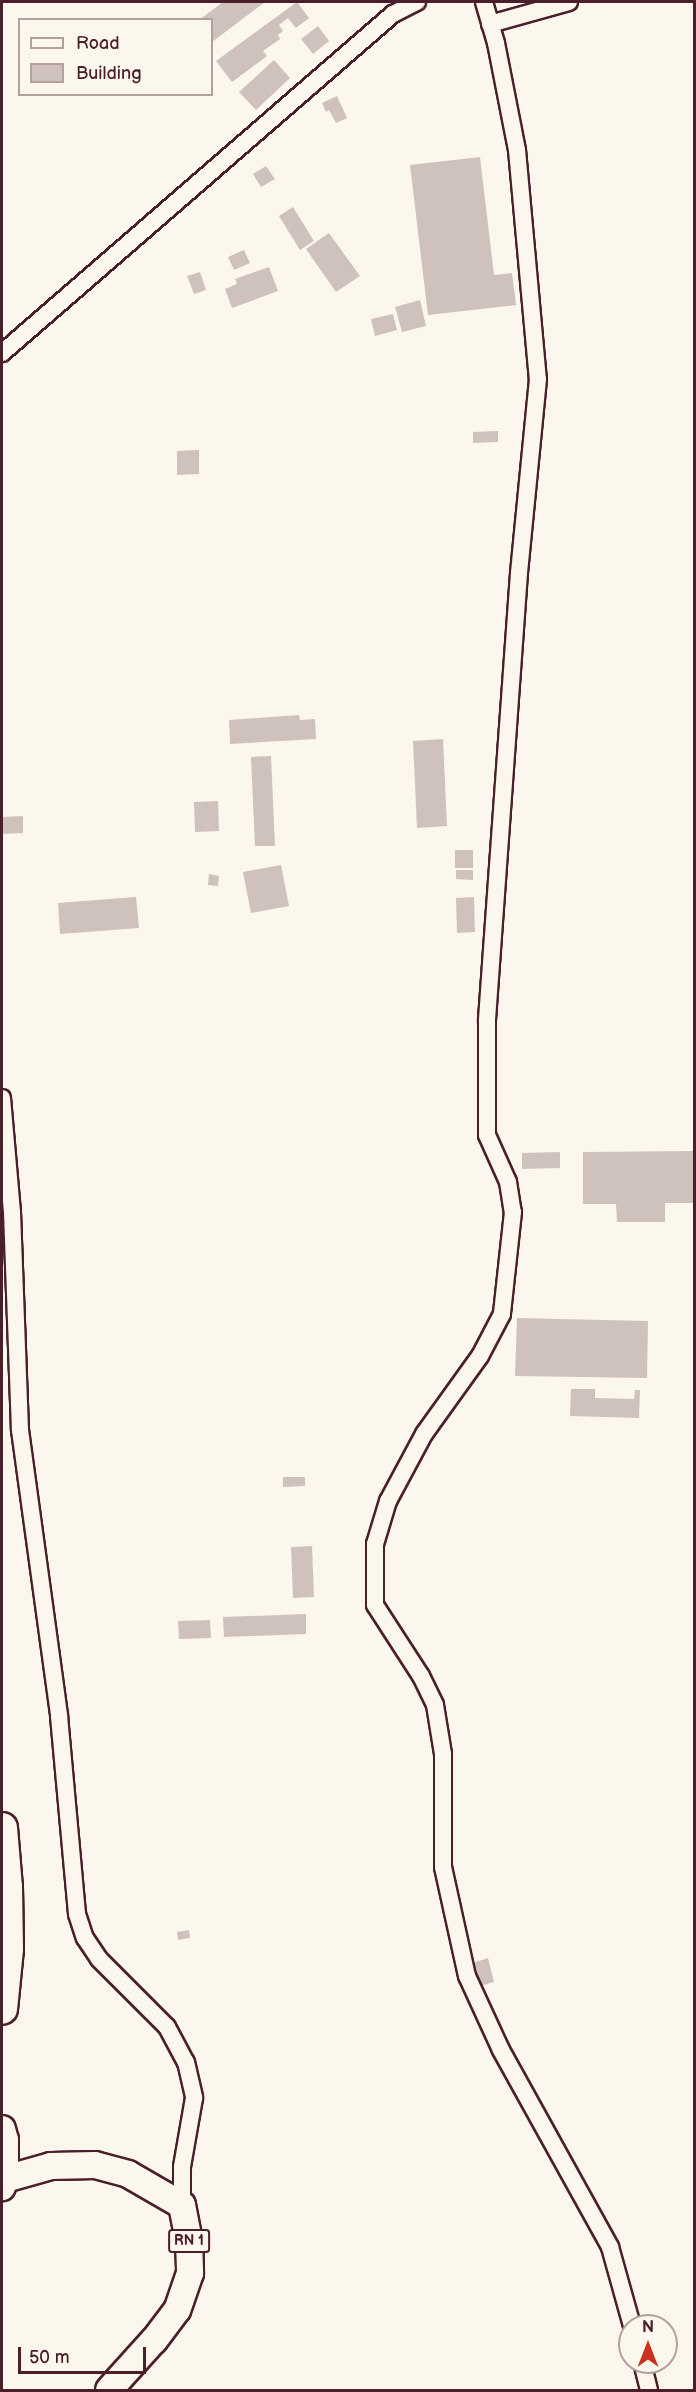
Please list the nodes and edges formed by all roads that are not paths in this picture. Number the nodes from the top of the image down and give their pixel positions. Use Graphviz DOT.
graph roads {
  1 [pos="417,2"];
  2 [pos="484,2"];
  3 [pos="569,2"];
  4 [pos="490,24"];
  5 [pos="2,353"];
  6 [pos="2,1098"];
  7 [pos="2,1827"];
  8 [pos="2,2009"];
  9 [pos="3,2134"];
  10 [pos="51,2166"];
  11 [pos="3,2183"];
  12 [pos="182,2205"];
  13 [pos="629,2314"];
  14 [pos="645,2374"];
  15 [pos="110,2391"];
  16 [pos="649,2391"];
  1 -- 5 [label="street"];
  2 -- 4 [label="street"];
  3 -- 4 [label="street"];
  4 -- 13 [label="street"];
  6 -- 12 [label="street"];
  7 -- 8 [label="highway"];
  9 -- 10 [label="main road"];
  9 -- 11 [label="main road"];
  10 -- 11 [label="main road"];
  10 -- 12 [label="main road"];
  12 -- 15 [label="main road, RN 1"];
  14 -- 16 [label="street"];
}
